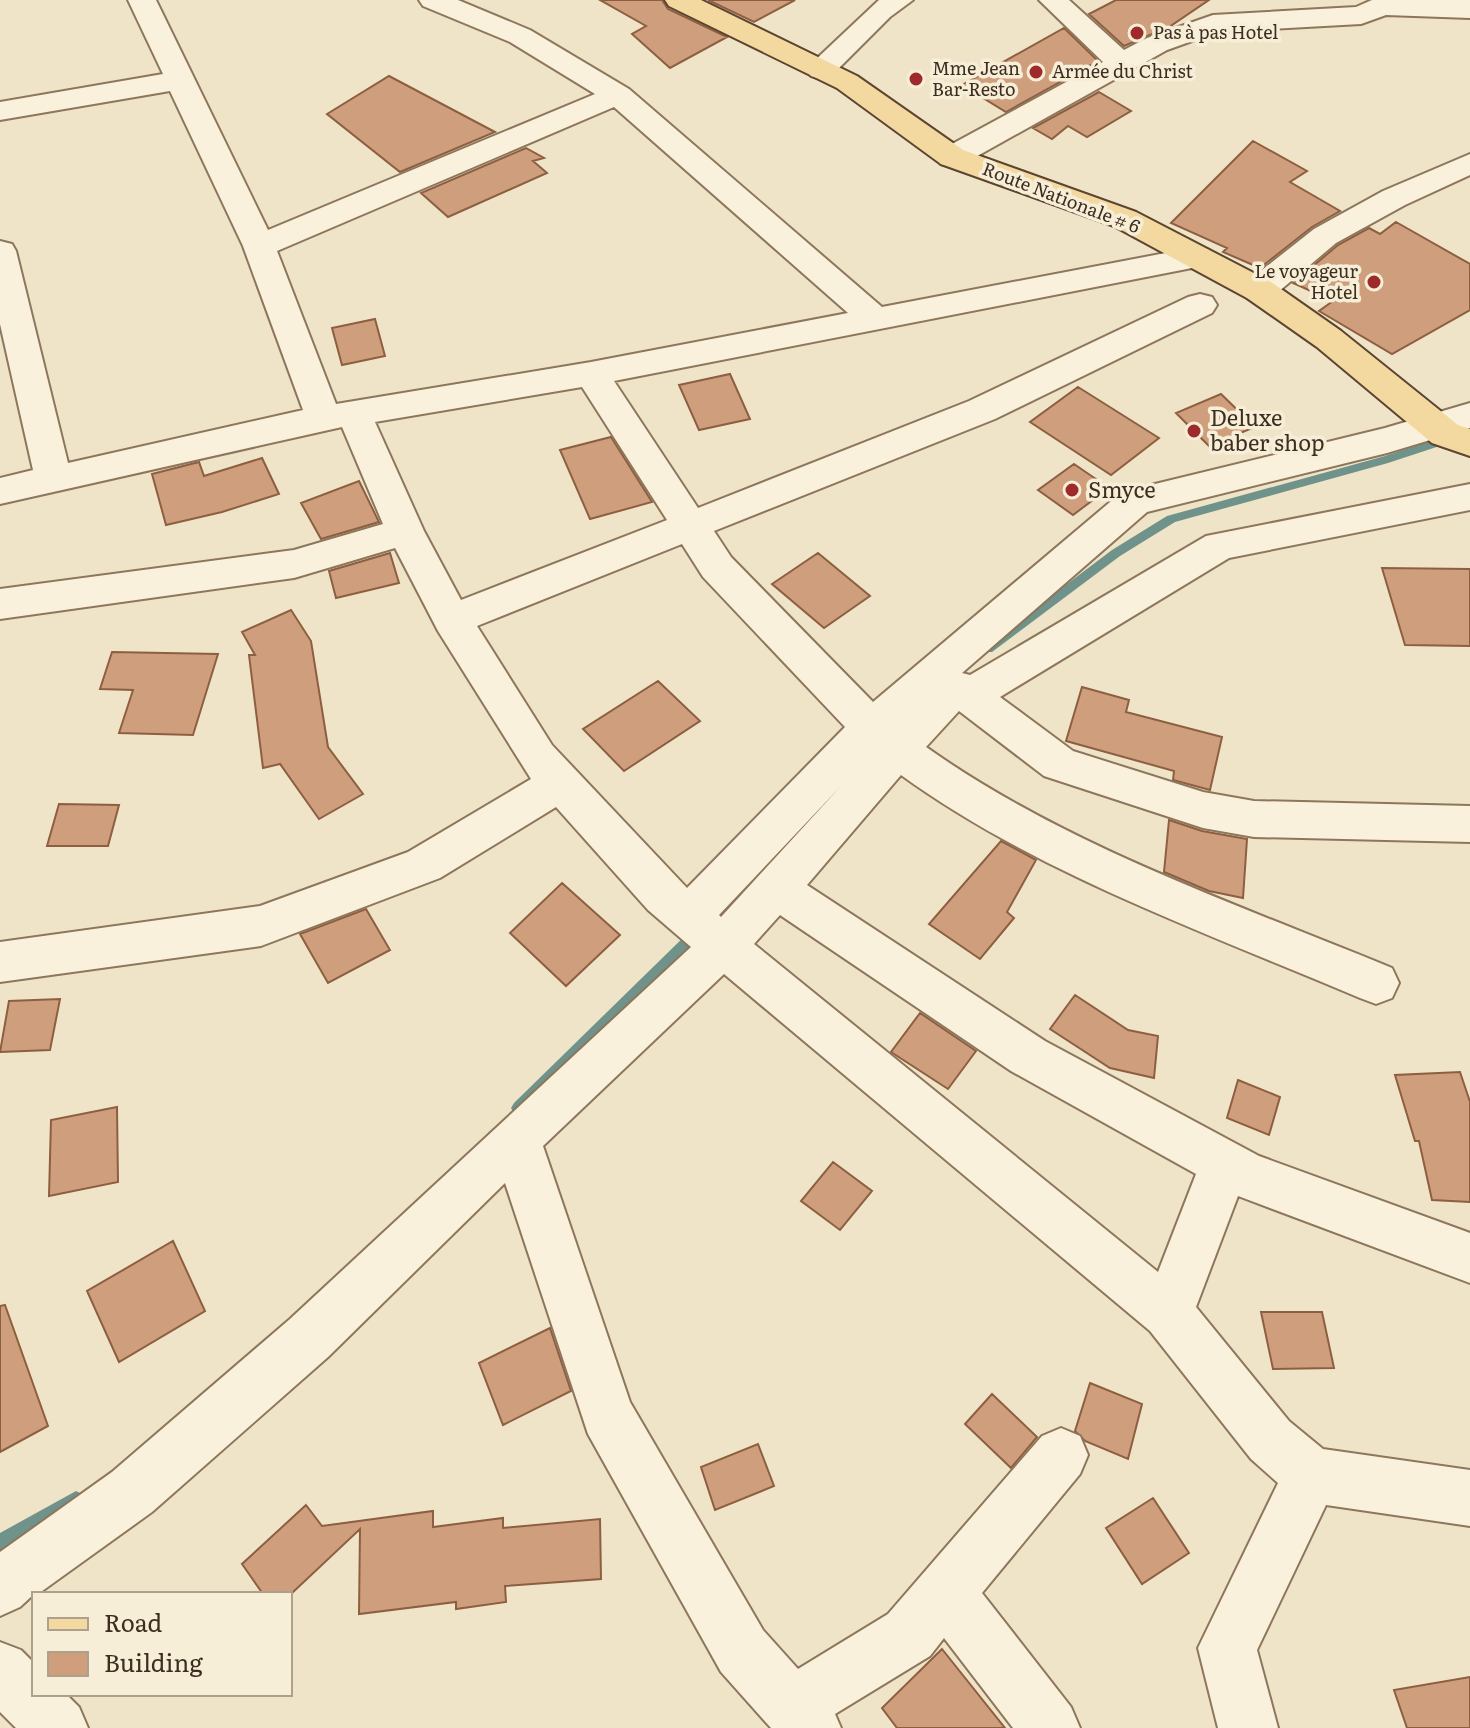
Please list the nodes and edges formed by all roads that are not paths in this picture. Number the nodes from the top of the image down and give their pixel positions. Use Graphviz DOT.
graph roads {
  1 [pos="142,0"];
  2 [pos="433,0"];
  3 [pos="679,0"];
  4 [pos="899,0"];
  5 [pos="1053,0"];
  6 [pos="1470,9"];
  7 [pos="1120,62"];
  8 [pos="821,70"];
  9 [pos="182,80"];
  10 [pos="618,95"];
  11 [pos="0,111"];
  12 [pos="952,157"];
  13 [pos="1470,163"];
  14 [pos="259,246"];
  15 [pos="0,251"];
  16 [pos="1197,257"];
  17 [pos="1259,290"];
  18 [pos="1200,305"];
  19 [pos="874,318"];
  20 [pos="591,374"];
  21 [pos="339,416"];
  22 [pos="1458,432"];
  23 [pos="53,477"];
  24 [pos="0,491"];
  25 [pos="1470,497"];
  26 [pos="692,526"];
  27 [pos="405,531"];
  28 [pos="0,604"];
  29 [pos="452,620"];
  30 [pos="967,697"];
  31 [pos="884,740"];
  32 [pos="561,783"];
  33 [pos="1470,824"];
  34 [pos="777,889"];
  35 [pos="703,930"];
  36 [pos="0,962"];
  37 [pos="1376,983"];
  38 [pos="516,1139"];
  39 [pos="1225,1164"];
  40 [pos="1470,1258"];
  41 [pos="1168,1313"];
  42 [pos="1061,1455"];
  43 [pos="1311,1475"];
  44 [pos="1470,1498"];
  45 [pos="0,1587"];
  46 [pos="945,1592"];
  47 [pos="0,1671"];
  48 [pos="801,1718"];
  49 [pos="58,1728"];
  50 [pos="1050,1728"];
  51 [pos="1248,1728"];
  1 -- 9 [label="street"];
  2 -- 10 [label="street"];
  3 -- 8 [label="main road, Route Nationale # 6"];
  4 -- 8 [label="street"];
  5 -- 7 [label="street"];
  6 -- 7 [label="street"];
  7 -- 12 [label="street"];
  8 -- 12 [label="main road, Route Nationale # 6"];
  9 -- 11 [label="street"];
  9 -- 14 [label="street"];
  10 -- 14 [label="street"];
  10 -- 19 [label="street"];
  12 -- 16 [label="main road, Route Nationale # 6"];
  13 -- 17 [label="street"];
  14 -- 21 [label="street"];
  15 -- 23 [label="street"];
  16 -- 17 [label="main road, Route Nationale # 6"];
  16 -- 19 [label="street"];
  17 -- 22 [label="main road, Route Nationale # 6"];
  18 -- 26 [label="street"];
  19 -- 20 [label="street"];
  20 -- 21 [label="street"];
  20 -- 26 [label="street"];
  21 -- 23 [label="street"];
  21 -- 27 [label="street"];
  22 -- 31 [label="street"];
  23 -- 24 [label="street"];
  25 -- 30 [label="street"];
  26 -- 29 [label="street"];
  26 -- 31 [label="street"];
  27 -- 28 [label="street"];
  27 -- 29 [label="street"];
  29 -- 32 [label="street"];
  30 -- 31 [label="street"];
  30 -- 33 [label="street"];
  31 -- 34 [label="street"];
  31 -- 35 [label="street"];
  31 -- 37 [label="street"];
  32 -- 35 [label="street"];
  32 -- 36 [label="street"];
  34 -- 35 [label="street"];
  34 -- 39 [label="street"];
  35 -- 38 [label="street"];
  35 -- 41 [label="street"];
  38 -- 45 [label="street"];
  38 -- 48 [label="street"];
  39 -- 40 [label="street"];
  39 -- 41 [label="street"];
  41 -- 43 [label="street"];
  42 -- 46 [label="street"];
  43 -- 44 [label="street"];
  43 -- 51 [label="street"];
  46 -- 48 [label="street"];
  46 -- 50 [label="street"];
  47 -- 49 [label="street"];
}
